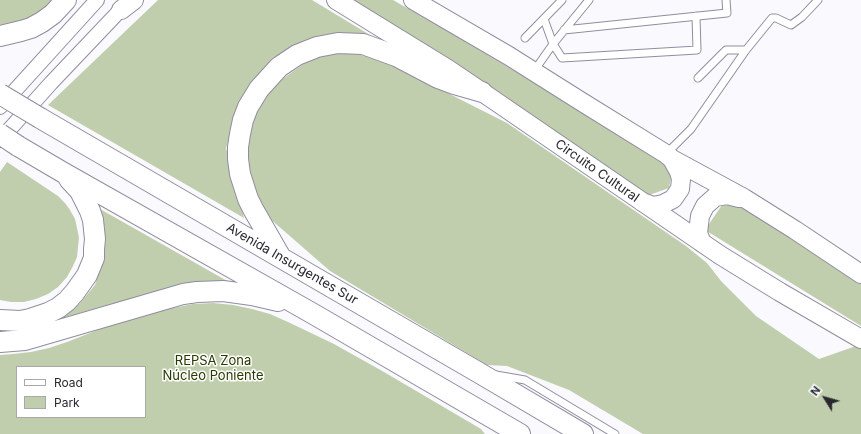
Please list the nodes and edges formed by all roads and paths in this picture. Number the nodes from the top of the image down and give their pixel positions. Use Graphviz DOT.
graph roads {
  1 [pos="66,0"];
  2 [pos="97,0"];
  3 [pos="336,0"];
  4 [pos="413,0"];
  5 [pos="562,0"];
  6 [pos="589,0"];
  7 [pos="726,0"];
  8 [pos="818,0"];
  9 [pos="128,3"];
  10 [pos="696,16"];
  11 [pos="544,19"];
  12 [pos="564,30"];
  13 [pos="0,36"];
  14 [pos="525,38"];
  15 [pos="553,44"];
  16 [pos="746,50"];
  17 [pos="534,72"];
  18 [pos="698,78"];
  19 [pos="482,92"];
  20 [pos="0,94"];
  21 [pos="0,107"];
  22 [pos="0,134"];
  23 [pos="9,142"];
  24 [pos="669,157"];
  25 [pos="64,173"];
  26 [pos="744,198"];
  27 [pos="641,202"];
  28 [pos="702,243"];
  29 [pos="281,258"];
  30 [pos="861,274"];
  31 [pos="310,312"];
  32 [pos="0,320"];
  33 [pos="861,339"];
  34 [pos="0,342"];
  35 [pos="476,371"];
  36 [pos="520,434"];
  37 [pos="584,434"];
  38 [pos="615,434"];
  1 -- 13 [label="main road"];
  2 -- 21 [label="street"];
  3 -- 19 [label="street, Circuito Cultural"];
  4 -- 17 [label="street"];
  5 -- 11 [label="lane"];
  6 -- 12 [label="lane"];
  7 -- 10 [label="lane"];
  8 -- 16 [label="lane"];
  9 -- 23 [label="street"];
  10 -- 12 [label="lane"];
  10 -- 15 [label="lane"];
  11 -- 14 [label="lane"];
  11 -- 15 [label="lane"];
  12 -- 15 [label="lane"];
  15 -- 17 [label="lane"];
  16 -- 18 [label="lane"];
  16 -- 24 [label="lane"];
  17 -- 24 [label="street"];
  19 -- 27 [label="street, Circuito Cultural"];
  19 -- 29 [label="main road"];
  20 -- 29 [label="main road, Avenida Insurgentes Sur, bridge"];
  22 -- 23 [label="main road, bridge"];
  23 -- 25 [label="main road"];
  24 -- 26 [label="street"];
  24 -- 27 [label="street"];
  25 -- 31 [label="main road"];
  25 -- 32 [label="main road"];
  26 -- 28 [label="street"];
  26 -- 30 [label="street"];
  27 -- 28 [label="street, Circuito Cultural"];
  28 -- 33 [label="street, Circuito Cultural"];
  29 -- 35 [label="main road, Avenida Insurgentes Sur"];
  31 -- 34 [label="main road"];
  31 -- 36 [label="main road"];
  35 -- 37 [label="main road, Avenida Insurgentes Sur"];
  35 -- 38 [label="lane"];
}
